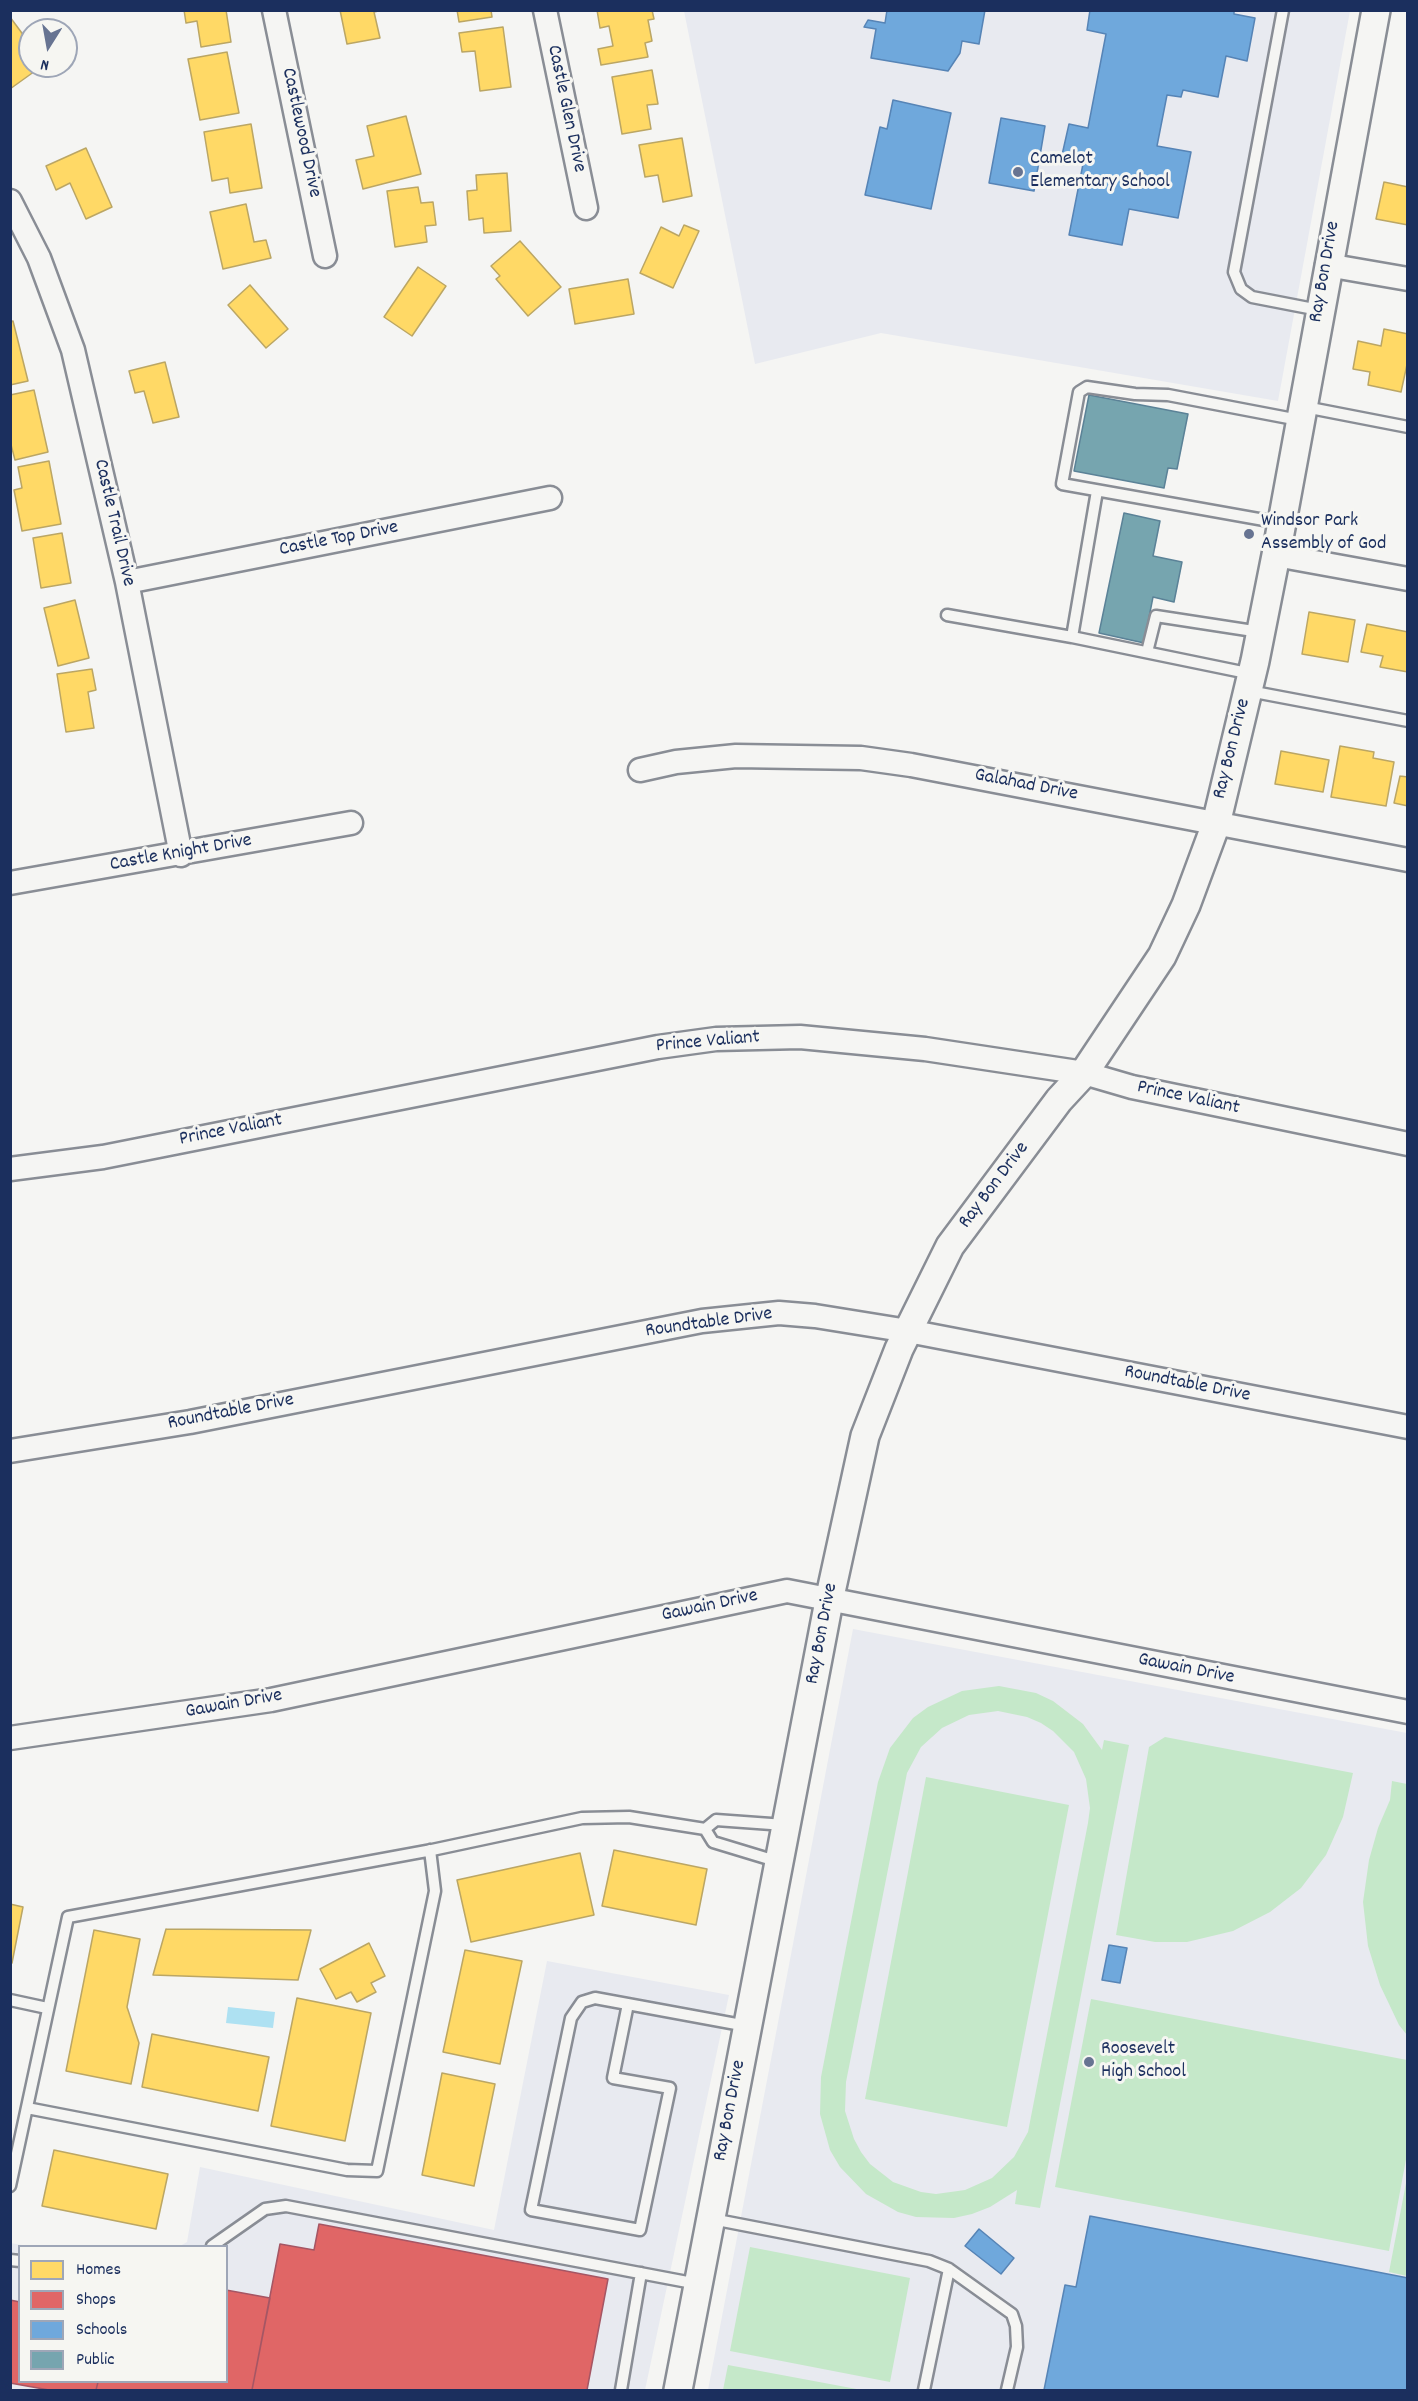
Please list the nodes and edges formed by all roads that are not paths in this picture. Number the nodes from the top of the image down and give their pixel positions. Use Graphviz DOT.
graph roads {
  1 [pos="274,10"];
  2 [pos="545,10"];
  3 [pos="1283,10"];
  4 [pos="1376,10"];
  5 [pos="10,201"];
  6 [pos="585,208"];
  7 [pos="325,256"];
  8 [pos="1328,264"];
  9 [pos="1407,279"];
  10 [pos="1319,310"];
  11 [pos="1301,413"];
  12 [pos="1407,427"];
  13 [pos="1097,491"];
  14 [pos="550,498"];
  15 [pos="1281,523"];
  16 [pos="1276,555"];
  17 [pos="1407,579"];
  18 [pos="127,582"];
  19 [pos="947,615"];
  20 [pos="1260,632"];
  21 [pos="1072,637"];
  22 [pos="1147,652"];
  23 [pos="1249,682"];
  24 [pos="1407,721"];
  25 [pos="640,770"];
  26 [pos="351,823"];
  27 [pos="1215,824"];
  28 [pos="181,855"];
  29 [pos="1407,860"];
  30 [pos="10,883"];
  31 [pos="1084,1073"];
  32 [pos="1407,1144"];
  33 [pos="10,1169"];
  34 [pos="908,1331"];
  35 [pos="1407,1427"];
  36 [pos="10,1451"];
  37 [pos="829,1600"];
  38 [pos="1407,1712"];
  39 [pos="10,1738"];
  40 [pos="786,1825"];
  41 [pos="705,1829"];
  42 [pos="430,1850"];
  43 [pos="779,1862"];
  44 [pos="10,2000"];
  45 [pos="628,2004"];
  46 [pos="46,2008"];
  47 [pos="747,2026"];
  48 [pos="27,2108"];
  49 [pos="10,2186"];
  50 [pos="710,2218"];
  51 [pos="215,2245"];
  52 [pos="949,2269"];
  53 [pos="641,2273"];
  54 [pos="698,2284"];
  55 [pos="621,2391"];
  56 [pos="678,2391"];
  57 [pos="924,2391"];
  58 [pos="1007,2391"];
  1 -- 7 [label="street, Castlewood Drive"];
  2 -- 6 [label="street, Castle Glen Drive"];
  3 -- 10 [label="lane"];
  4 -- 8 [label="street, Ray Bon Drive"];
  5 -- 18 [label="street, Castle Trail Drive"];
  8 -- 9 [label="street"];
  8 -- 10 [label="street, Ray Bon Drive"];
  10 -- 11 [label="street, Ray Bon Drive"];
  11 -- 12 [label="lane"];
  11 -- 13 [label="lane"];
  11 -- 15 [label="street, Ray Bon Drive"];
  13 -- 15 [label="lane"];
  13 -- 21 [label="lane"];
  14 -- 18 [label="street, Castle Top Drive"];
  15 -- 16 [label="street, Ray Bon Drive"];
  16 -- 17 [label="street"];
  16 -- 20 [label="street, Ray Bon Drive"];
  18 -- 28 [label="street, Castle Trail Drive"];
  19 -- 21 [label="lane"];
  20 -- 22 [label="lane"];
  20 -- 23 [label="street, Ray Bon Drive"];
  21 -- 22 [label="lane"];
  22 -- 23 [label="lane"];
  23 -- 24 [label="lane"];
  23 -- 27 [label="street, Ray Bon Drive"];
  25 -- 27 [label="street, Galahad Drive"];
  26 -- 28 [label="street, Castle Knight Drive"];
  27 -- 29 [label="street, Galahad Drive"];
  27 -- 31 [label="street, Ray Bon Drive"];
  28 -- 30 [label="street, Castle Knight Drive"];
  31 -- 32 [label="street, Prince Valiant"];
  31 -- 33 [label="street, Prince Valiant"];
  31 -- 34 [label="street, Ray Bon Drive"];
  34 -- 35 [label="street, Roundtable Drive"];
  34 -- 36 [label="street, Roundtable Drive"];
  34 -- 37 [label="street, Ray Bon Drive"];
  37 -- 38 [label="street, Gawain Drive"];
  37 -- 39 [label="street, Gawain Drive"];
  37 -- 40 [label="street, Ray Bon Drive"];
  40 -- 41 [label="lane"];
  40 -- 43 [label="street, Ray Bon Drive"];
  41 -- 42 [label="lane"];
  41 -- 43 [label="lane"];
  42 -- 46 [label="lane"];
  42 -- 48 [label="lane"];
  43 -- 47 [label="street, Ray Bon Drive"];
  44 -- 46 [label="lane"];
  45 -- 45 [label="lane"];
  45 -- 47 [label="lane"];
  46 -- 48 [label="lane"];
  47 -- 50 [label="street, Ray Bon Drive"];
  48 -- 49 [label="lane"];
  50 -- 52 [label="lane"];
  50 -- 54 [label="street, Ray Bon Drive"];
  51 -- 53 [label="lane"];
  52 -- 57 [label="lane"];
  52 -- 58 [label="lane"];
  53 -- 54 [label="lane"];
  53 -- 55 [label="lane"];
  54 -- 56 [label="street, Ray Bon Drive"];
}
